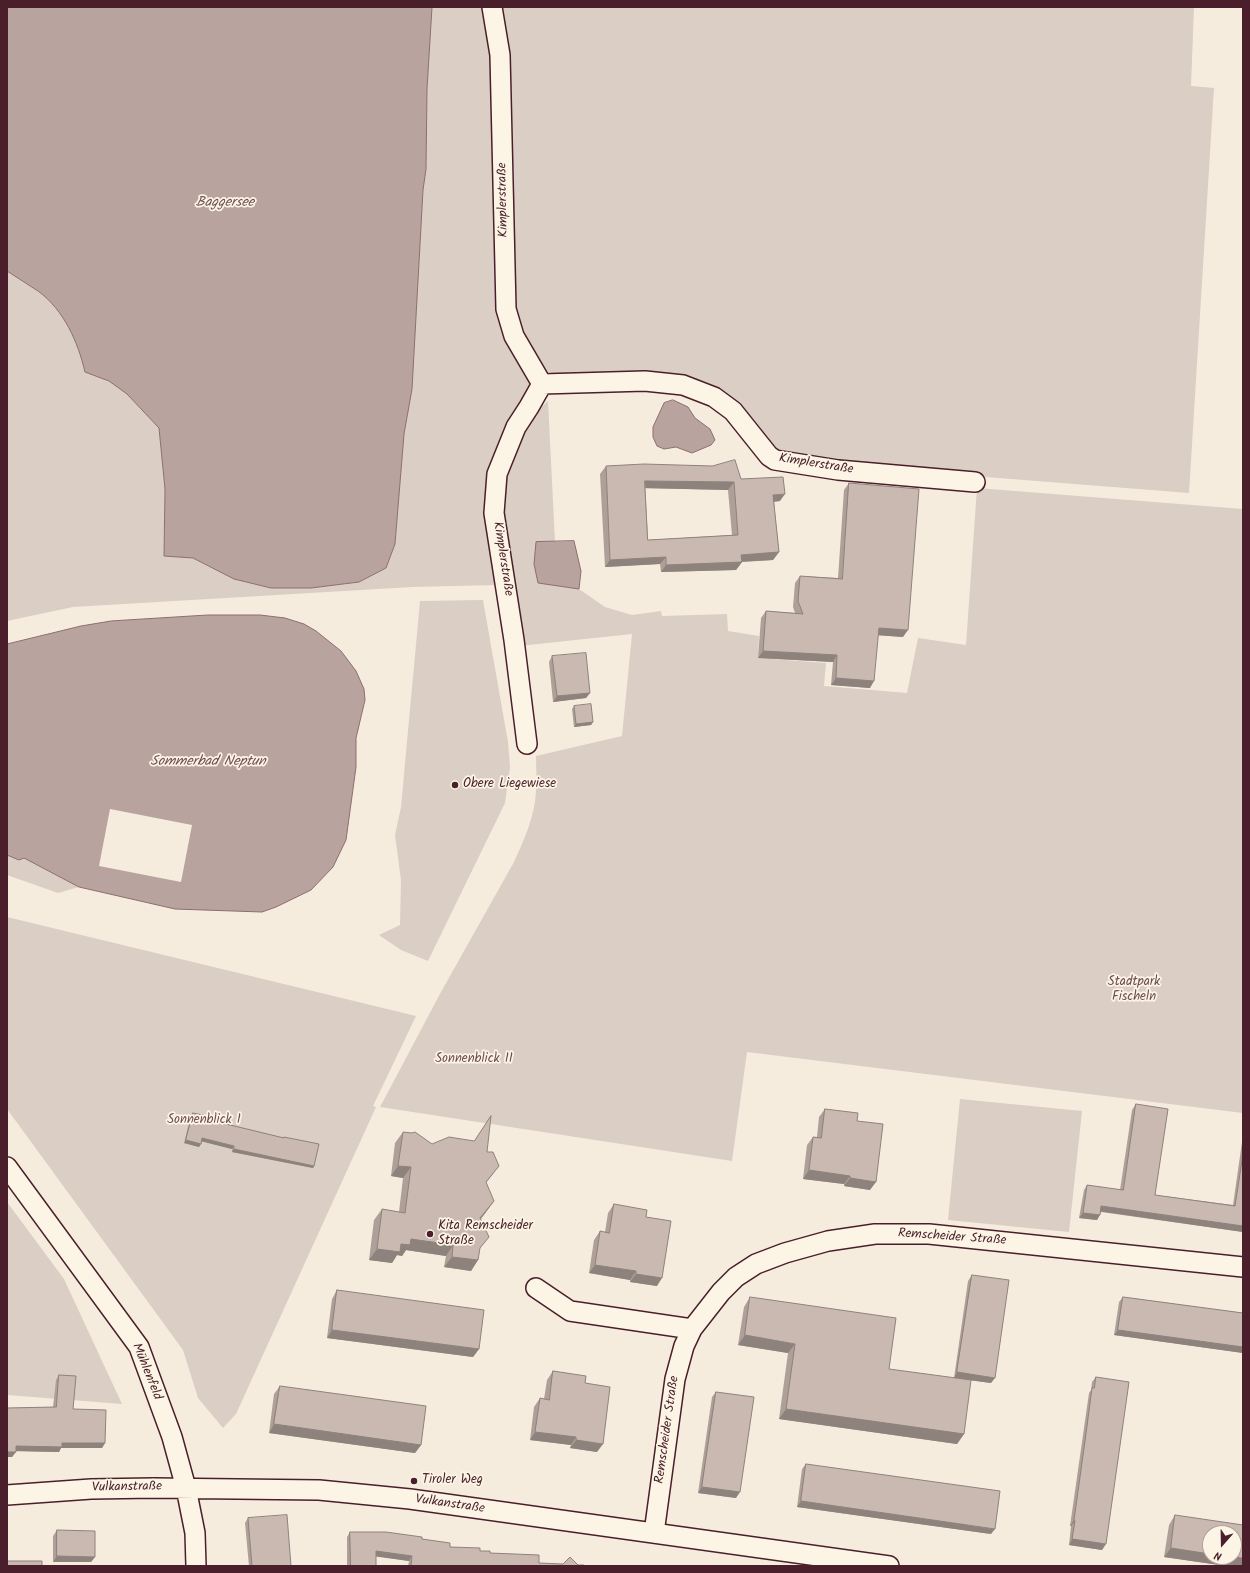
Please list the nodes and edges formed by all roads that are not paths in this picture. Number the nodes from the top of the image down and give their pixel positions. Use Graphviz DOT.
graph roads {
  1 [pos="492,7"];
  2 [pos="542,384"];
  3 [pos="975,482"];
  4 [pos="527,744"];
  5 [pos="7,1167"];
  6 [pos="1243,1267"];
  7 [pos="536,1288"];
  8 [pos="692,1329"];
  9 [pos="186,1488"];
  10 [pos="7,1495"];
  11 [pos="654,1533"];
  12 [pos="196,1566"];
  13 [pos="889,1566"];
  1 -- 2 [label="street, Kimplerstraße"];
  2 -- 3 [label="street, Kimplerstraße"];
  2 -- 4 [label="street, Kimplerstraße"];
  5 -- 9 [label="street, Mühlenfeld"];
  6 -- 8 [label="street, Remscheider Straße"];
  7 -- 8 [label="street"];
  8 -- 11 [label="street, Remscheider Straße"];
  9 -- 10 [label="street, Vulkanstraße"];
  9 -- 11 [label="street, Vulkanstraße"];
  9 -- 12 [label="street, Mühlenfeld"];
  11 -- 13 [label="street, Vulkanstraße"];
}
